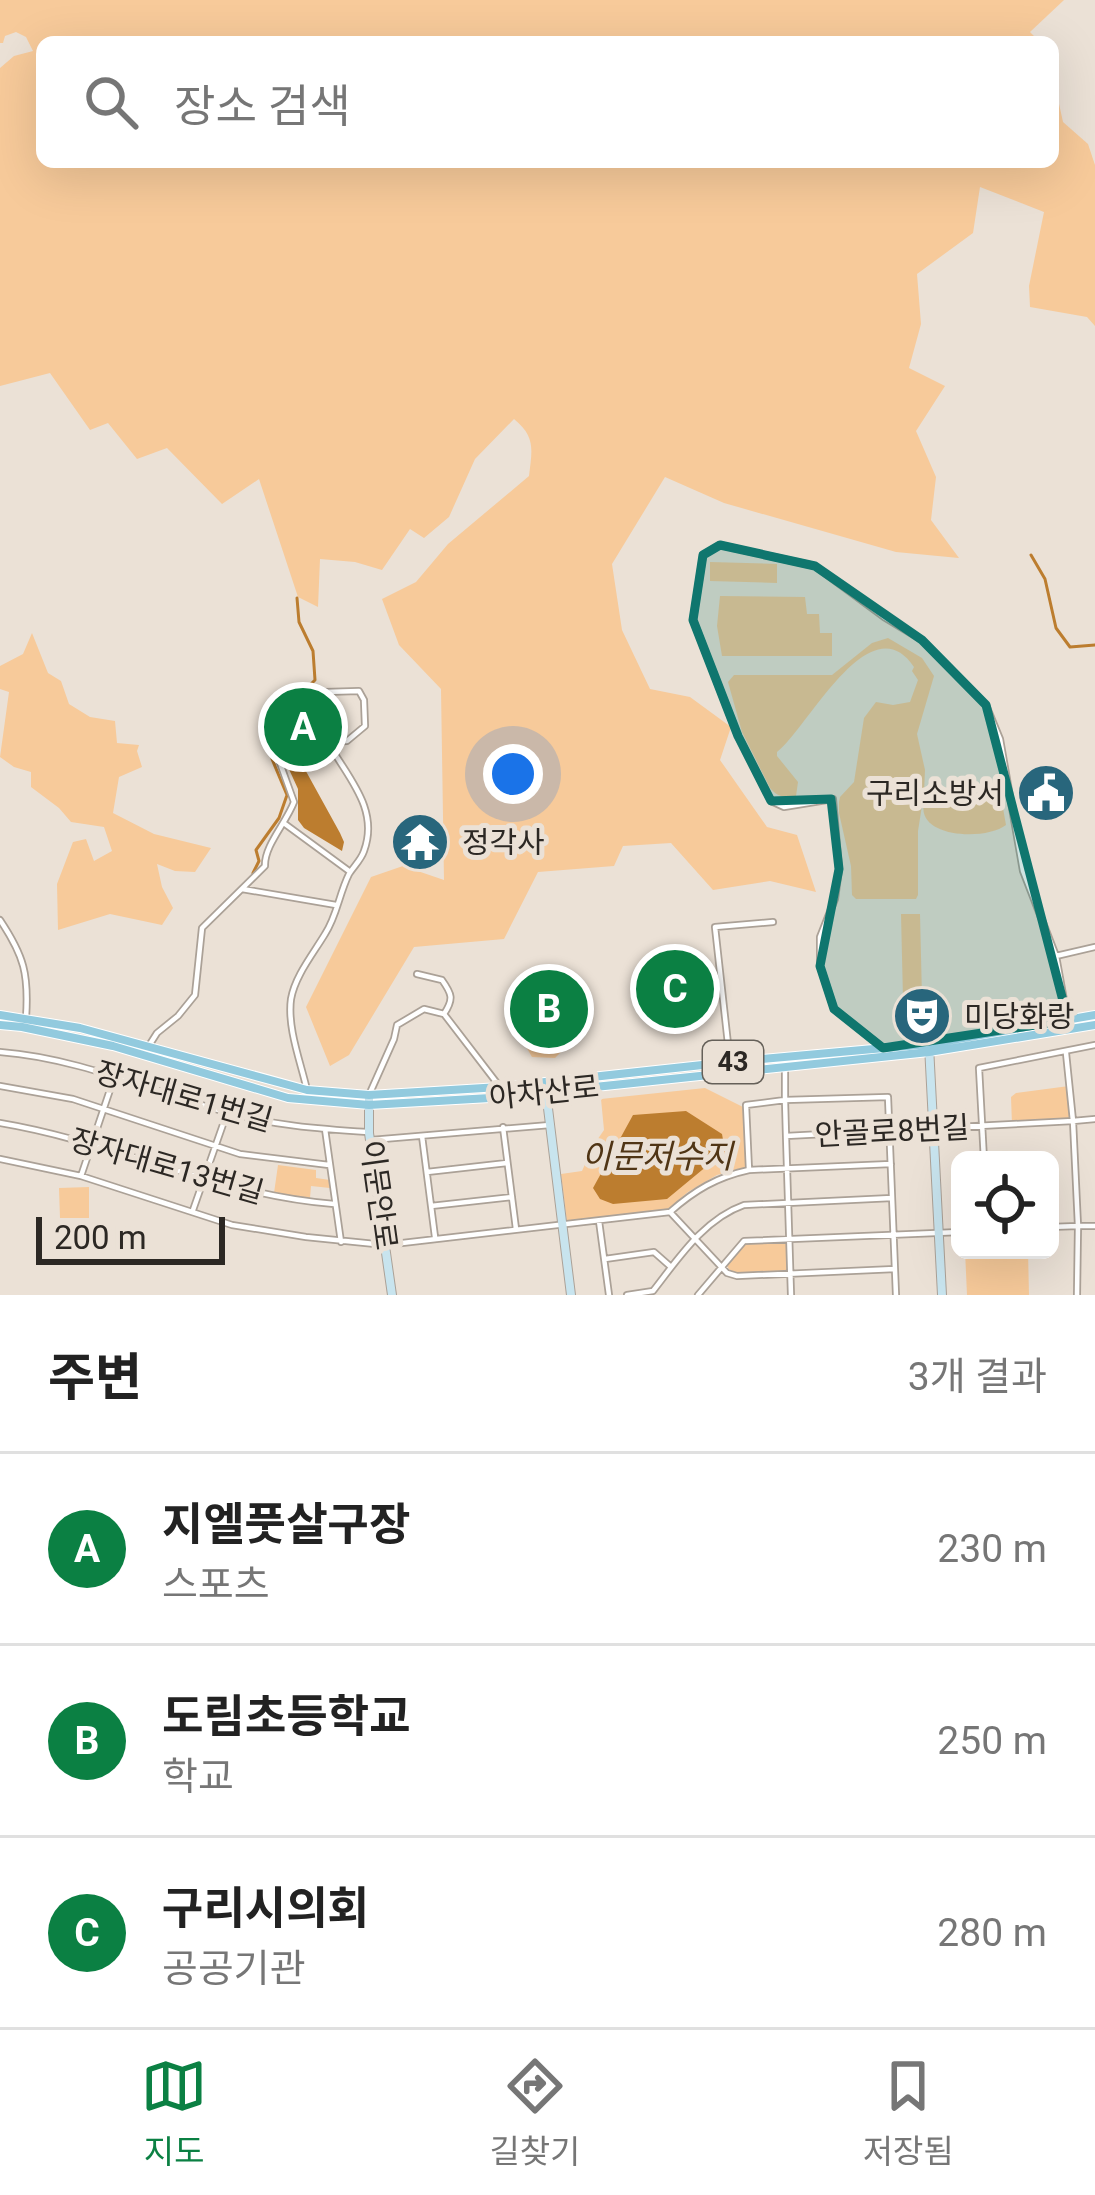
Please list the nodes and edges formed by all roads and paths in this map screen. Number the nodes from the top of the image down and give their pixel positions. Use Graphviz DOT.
graph roads {
  1 [pos="328,742"];
  2 [pos="280,745"];
  3 [pos="286,824"];
  4 [pos="350,872"];
  5 [pos="242,889"];
  6 [pos="337,905"];
  7 [pos="0,920"];
  8 [pos="773,922"];
  9 [pos="1095,947"];
  10 [pos="1055,956"];
  11 [pos="417,974"];
  12 [pos="444,1014"];
  13 [pos="0,1015"];
  14 [pos="1095,1015"];
  15 [pos="26,1018"];
  16 [pos="0,1025"];
  17 [pos="1069,1025"];
  18 [pos="1095,1025"];
  19 [pos="1095,1045"];
  20 [pos="883,1048"];
  21 [pos="929,1048"];
  22 [pos="147,1051"];
  23 [pos="1066,1051"];
  24 [pos="0,1052"];
  25 [pos="730,1062"];
  26 [pos="785,1067"];
  27 [pos="115,1075"];
  28 [pos="0,1086"];
  29 [pos="500,1087"];
  30 [pos="308,1090"];
  31 [pos="546,1092"];
  32 [pos="369,1100"];
  33 [pos="785,1100"];
  34 [pos="104,1109"];
  35 [pos="227,1113"];
  36 [pos="1095,1119"];
  37 [pos="1073,1121"];
  38 [pos="0,1123"];
  39 [pos="550,1125"];
  40 [pos="502,1127"];
  41 [pos="981,1127"];
  42 [pos="325,1130"];
  43 [pos="934,1130"];
  44 [pos="890,1132"];
  45 [pos="370,1136"];
  46 [pos="422,1136"];
  47 [pos="786,1136"];
  48 [pos="92,1144"];
  49 [pos="214,1146"];
  50 [pos="984,1151"];
  51 [pos="0,1160"];
  52 [pos="507,1163"];
  53 [pos="891,1164"];
  54 [pos="329,1166"];
  55 [pos="788,1169"];
  56 [pos="749,1170"];
  57 [pos="427,1172"];
  58 [pos="81,1176"];
  59 [pos="204,1179"];
  60 [pos="512,1197"];
  61 [pos="892,1198"];
  62 [pos="788,1202"];
  63 [pos="334,1204"];
  64 [pos="431,1206"];
  65 [pos="670,1211"];
  66 [pos="193,1212"];
  67 [pos="599,1221"];
  68 [pos="562,1226"];
  69 [pos="1078,1226"];
  70 [pos="1095,1226"];
  71 [pos="1059,1227"];
  72 [pos="517,1230"];
  73 [pos="951,1232"];
  74 [pos="940,1233"];
  75 [pos="894,1234"];
  76 [pos="790,1238"];
  77 [pos="435,1239"];
  78 [pos="341,1241"];
  79 [pos="694,1241"];
  80 [pos="386,1245"];
  81 [pos="604,1259"];
  82 [pos="671,1267"];
  83 [pos="722,1268"];
  84 [pos="895,1269"];
  85 [pos="791,1274"];
  86 [pos="700,1294"];
  87 [pos="392,1295"];
  88 [pos="571,1295"];
  89 [pos="609,1295"];
  90 [pos="627,1295"];
  91 [pos="791,1295"];
  92 [pos="896,1295"];
  93 [pos="942,1295"];
  94 [pos="1077,1295"];
  1 -- 2 [label="street"];
  1 -- 2 [label="street"];
  1 -- 4 [label="street"];
  2 -- 3 [label="street"];
  3 -- 4 [label="street"];
  3 -- 5 [label="street"];
  4 -- 6 [label="street"];
  5 -- 6 [label="street"];
  5 -- 22 [label="street"];
  6 -- 30 [label="street"];
  7 -- 15 [label="street"];
  8 -- 25 [label="street"];
  9 -- 10 [label="street"];
  10 -- 17 [label="street"];
  10 -- 20 [label="street"];
  11 -- 12 [label="street"];
  12 -- 29 [label="street"];
  12 -- 32 [label="street"];
  13 -- 15 [label="main road, 아차산로 / 43"];
  14 -- 17 [label="main road, 아차산로 / 43"];
  15 -- 22 [label="main road, 아차산로 / 43"];
  16 -- 22 [label="main road, 아차산로 / 43"];
  17 -- 18 [label="main road, 아차산로 / 43"];
  17 -- 21 [label="main road, 아차산로 / 43"];
  19 -- 23 [label="street"];
  20 -- 21 [label="main road, 아차산로 / 43"];
  20 -- 25 [label="main road, 아차산로 / 43"];
  21 -- 26 [label="main road, 아차산로 / 43"];
  21 -- 43 [label="street"];
  22 -- 30 [label="main road, 아차산로 / 43"];
  22 -- 32 [label="main road, 아차산로 / 43"];
  23 -- 37 [label="street"];
  23 -- 41 [label="street"];
  24 -- 27 [label="street, 장자대로1번길"];
  25 -- 29 [label="main road, 아차산로 / 43"];
  26 -- 31 [label="main road, 아차산로 / 43"];
  26 -- 33 [label="street"];
  27 -- 34 [label="street"];
  27 -- 35 [label="street, 장자대로1번길"];
  28 -- 34 [label="street, 장자대로1번길"];
  29 -- 32 [label="main road, 아차산로 / 43"];
  30 -- 32 [label="main road, 아차산로 / 43"];
  31 -- 32 [label="main road, 아차산로 / 43"];
  31 -- 39 [label="street"];
  32 -- 45 [label="street, 이문안로"];
  33 -- 44 [label="street"];
  33 -- 47 [label="street, 안골로8번길"];
  33 -- 56 [label="street, 안골로8번길"];
  34 -- 48 [label="street"];
  34 -- 49 [label="street, 장자대로1번길"];
  35 -- 42 [label="street, 장자대로1번길"];
  35 -- 49 [label="street"];
  36 -- 37 [label="street, 안골로8번길"];
  37 -- 41 [label="street, 안골로8번길"];
  37 -- 69 [label="street"];
  38 -- 48 [label="street, 장자대로13번길"];
  39 -- 40 [label="street, 장자대로1번길"];
  39 -- 68 [label="street"];
  40 -- 46 [label="street, 장자대로1번길"];
  40 -- 52 [label="street"];
  41 -- 43 [label="street, 안골로8번길"];
  41 -- 50 [label="street"];
  42 -- 45 [label="street, 장자대로1번길"];
  42 -- 54 [label="street"];
  43 -- 44 [label="street, 안골로8번길"];
  43 -- 74 [label="street"];
  44 -- 47 [label="street, 안골로8번길"];
  44 -- 53 [label="street"];
  45 -- 46 [label="street, 장자대로1번길"];
  45 -- 80 [label="street, 이문안로"];
  46 -- 57 [label="street"];
  47 -- 55 [label="street"];
  48 -- 58 [label="street"];
  48 -- 59 [label="street, 장자대로13번길"];
  49 -- 54 [label="street, 장자대로1번길"];
  49 -- 59 [label="street"];
  51 -- 58 [label="street, 장자대로13번길"];
  52 -- 57 [label="street"];
  52 -- 60 [label="street"];
  53 -- 55 [label="street, 안골로8번길"];
  53 -- 61 [label="street"];
  54 -- 63 [label="street"];
  55 -- 56 [label="street, 안골로8번길"];
  55 -- 62 [label="street"];
  56 -- 65 [label="street"];
  57 -- 64 [label="street"];
  58 -- 66 [label="street, 장자대로13번길"];
  59 -- 63 [label="street, 장자대로13번길"];
  59 -- 66 [label="street"];
  60 -- 64 [label="street"];
  60 -- 72 [label="street"];
  61 -- 62 [label="street"];
  61 -- 75 [label="street"];
  62 -- 76 [label="street"];
  62 -- 79 [label="street"];
  63 -- 78 [label="street"];
  64 -- 77 [label="street"];
  65 -- 67 [label="street"];
  65 -- 79 [label="street"];
  66 -- 78 [label="street, 장자대로13번길"];
  67 -- 68 [label="street"];
  67 -- 81 [label="street"];
  68 -- 72 [label="street, 장자대로13번길"];
  68 -- 88 [label="street"];
  69 -- 70 [label="street"];
  69 -- 71 [label="street"];
  69 -- 94 [label="street"];
  72 -- 77 [label="street, 장자대로13번길"];
  73 -- 74 [label="street"];
  74 -- 75 [label="street"];
  74 -- 93 [label="street"];
  75 -- 76 [label="street"];
  75 -- 84 [label="street"];
  76 -- 83 [label="street"];
  76 -- 85 [label="street"];
  77 -- 80 [label="street, 장자대로13번길"];
  78 -- 80 [label="street, 장자대로13번길"];
  79 -- 82 [label="street"];
  79 -- 83 [label="street"];
  80 -- 87 [label="street, 이문안로"];
  81 -- 82 [label="street"];
  81 -- 89 [label="street"];
  82 -- 90 [label="street"];
  83 -- 85 [label="street"];
  83 -- 86 [label="street"];
  84 -- 85 [label="street"];
  84 -- 92 [label="street"];
  85 -- 91 [label="street"];
}
